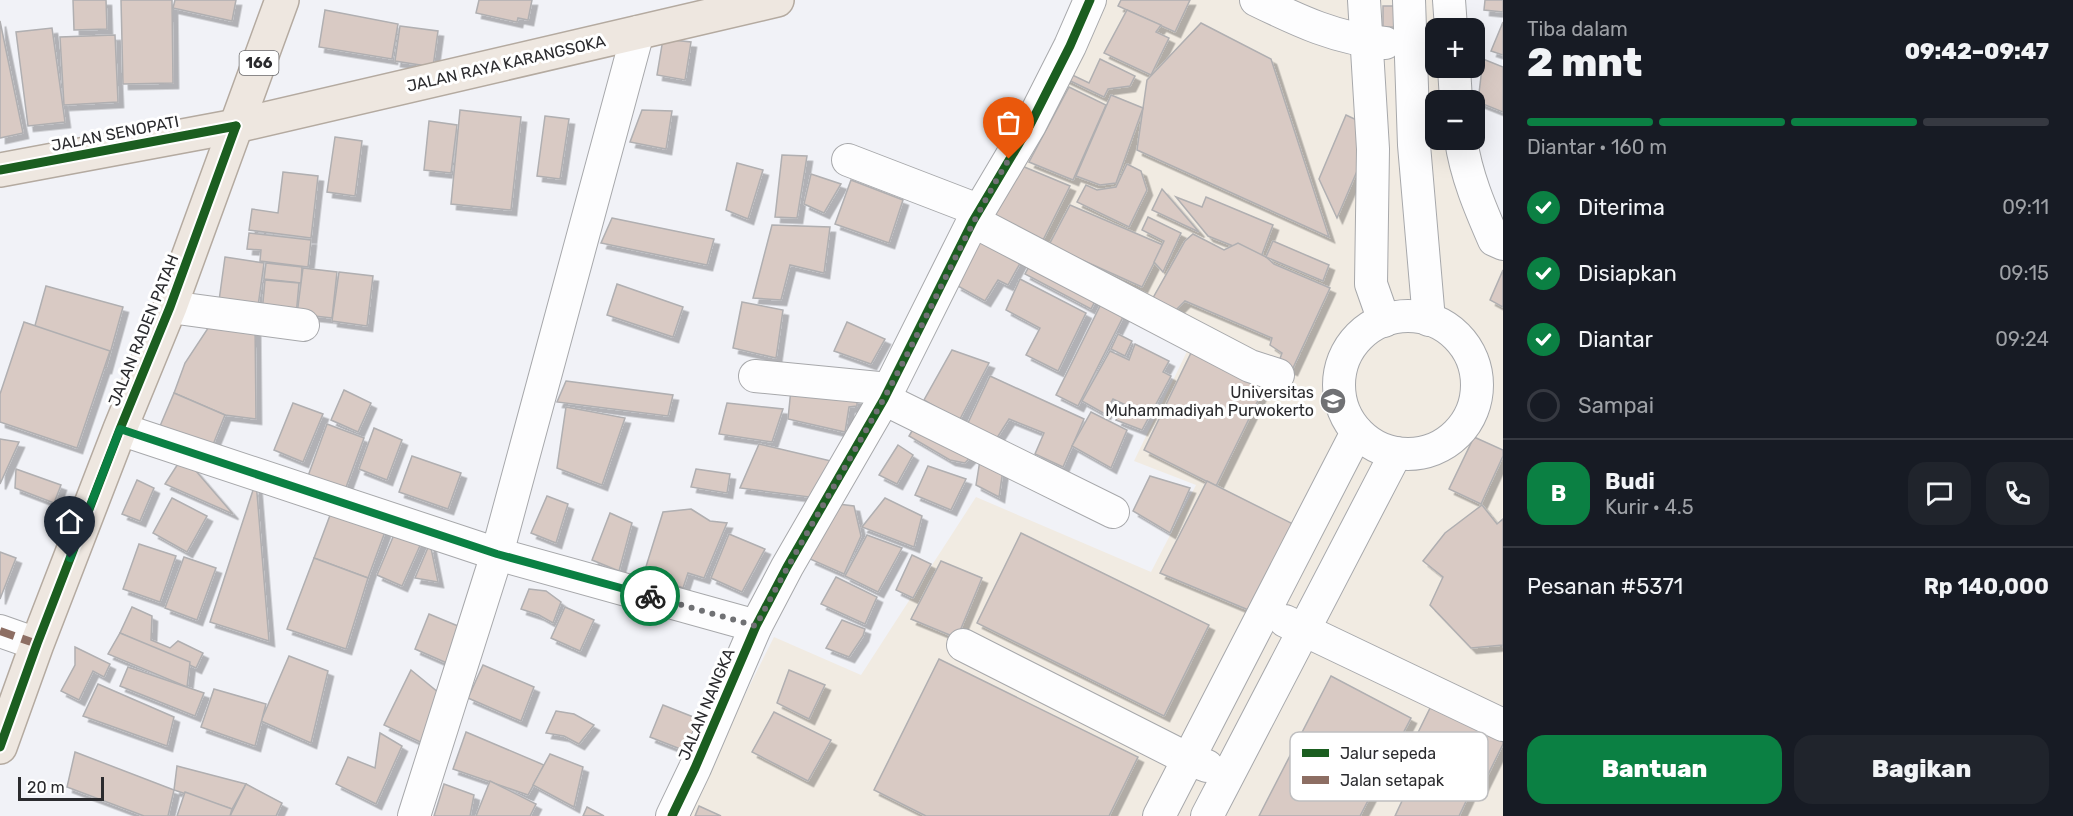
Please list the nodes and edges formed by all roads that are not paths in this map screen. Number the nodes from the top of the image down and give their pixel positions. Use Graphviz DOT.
graph roads {
  1 [pos="282,0"];
  2 [pos="777,0"];
  3 [pos="1090,0"];
  4 [pos="1256,0"];
  5 [pos="1364,0"];
  6 [pos="1409,0"];
  7 [pos="1449,0"];
  8 [pos="1450,18"];
  9 [pos="638,32"];
  10 [pos="1366,41"];
  11 [pos="1411,45"];
  12 [pos="236,126"];
  13 [pos="1463,150"];
  14 [pos="848,160"];
  15 [pos="0,170"];
  16 [pos="976,216"];
  17 [pos="1503,244"];
  18 [pos="170,307"];
  19 [pos="1429,320"];
  20 [pos="1384,321"];
  21 [pos="303,326"];
  22 [pos="1278,375"];
  23 [pos="755,376"];
  24 [pos="886,394"];
  25 [pos="120,429"];
  26 [pos="1358,432"];
  27 [pos="1396,453"];
  28 [pos="1113,512"];
  29 [pos="497,554"];
  30 [pos="1266,611"];
  31 [pos="756,626"];
  32 [pos="0,631"];
  33 [pos="1303,631"];
  34 [pos="37,644"];
  35 [pos="963,645"];
  36 [pos="1503,725"];
  37 [pos="0,747"];
  38 [pos="1188,759"];
  39 [pos="1230,776"];
  40 [pos="414,816"];
  41 [pos="672,816"];
  42 [pos="1159,816"];
  43 [pos="1207,816"];
  1 -- 12 [label="main road, 166"];
  2 -- 9 [label="main road, JALAN RAYA KARANGSOKA"];
  3 -- 16 [label="street, JALAN NANGKA"];
  4 -- 10 [label="street"];
  5 -- 10 [label="street"];
  6 -- 11 [label="street"];
  7 -- 8 [label="street"];
  9 -- 12 [label="main road, JALAN RAYA KARANGSOKA"];
  9 -- 29 [label="street"];
  10 -- 11 [label="street"];
  10 -- 20 [label="street"];
  11 -- 19 [label="street"];
  12 -- 15 [label="main road, JALAN SENOPATI"];
  12 -- 18 [label="main road, JALAN RADEN PATAH / 166"];
  13 -- 17 [label="street"];
  14 -- 16 [label="street"];
  16 -- 22 [label="street"];
  16 -- 24 [label="street, JALAN NANGKA"];
  18 -- 21 [label="street"];
  18 -- 25 [label="main road, JALAN RADEN PATAH / 166"];
  19 -- 20 [label="street"];
  19 -- 27 [label="street"];
  20 -- 26 [label="street"];
  23 -- 24 [label="street"];
  24 -- 28 [label="street"];
  24 -- 31 [label="street, JALAN NANGKA"];
  25 -- 29 [label="street"];
  25 -- 34 [label="main road, JALAN RADEN PATAH / 166"];
  26 -- 27 [label="street"];
  26 -- 30 [label="street"];
  27 -- 33 [label="street"];
  29 -- 31 [label="street"];
  29 -- 40 [label="street"];
  30 -- 33 [label="street"];
  30 -- 38 [label="street"];
  31 -- 41 [label="street, JALAN NANGKA"];
  32 -- 34 [label="street"];
  33 -- 36 [label="street"];
  33 -- 39 [label="street"];
  34 -- 37 [label="main road, JALAN RADEN PATAH / 166"];
  35 -- 38 [label="street"];
  38 -- 39 [label="street"];
  38 -- 42 [label="street"];
  39 -- 43 [label="street"];
}
